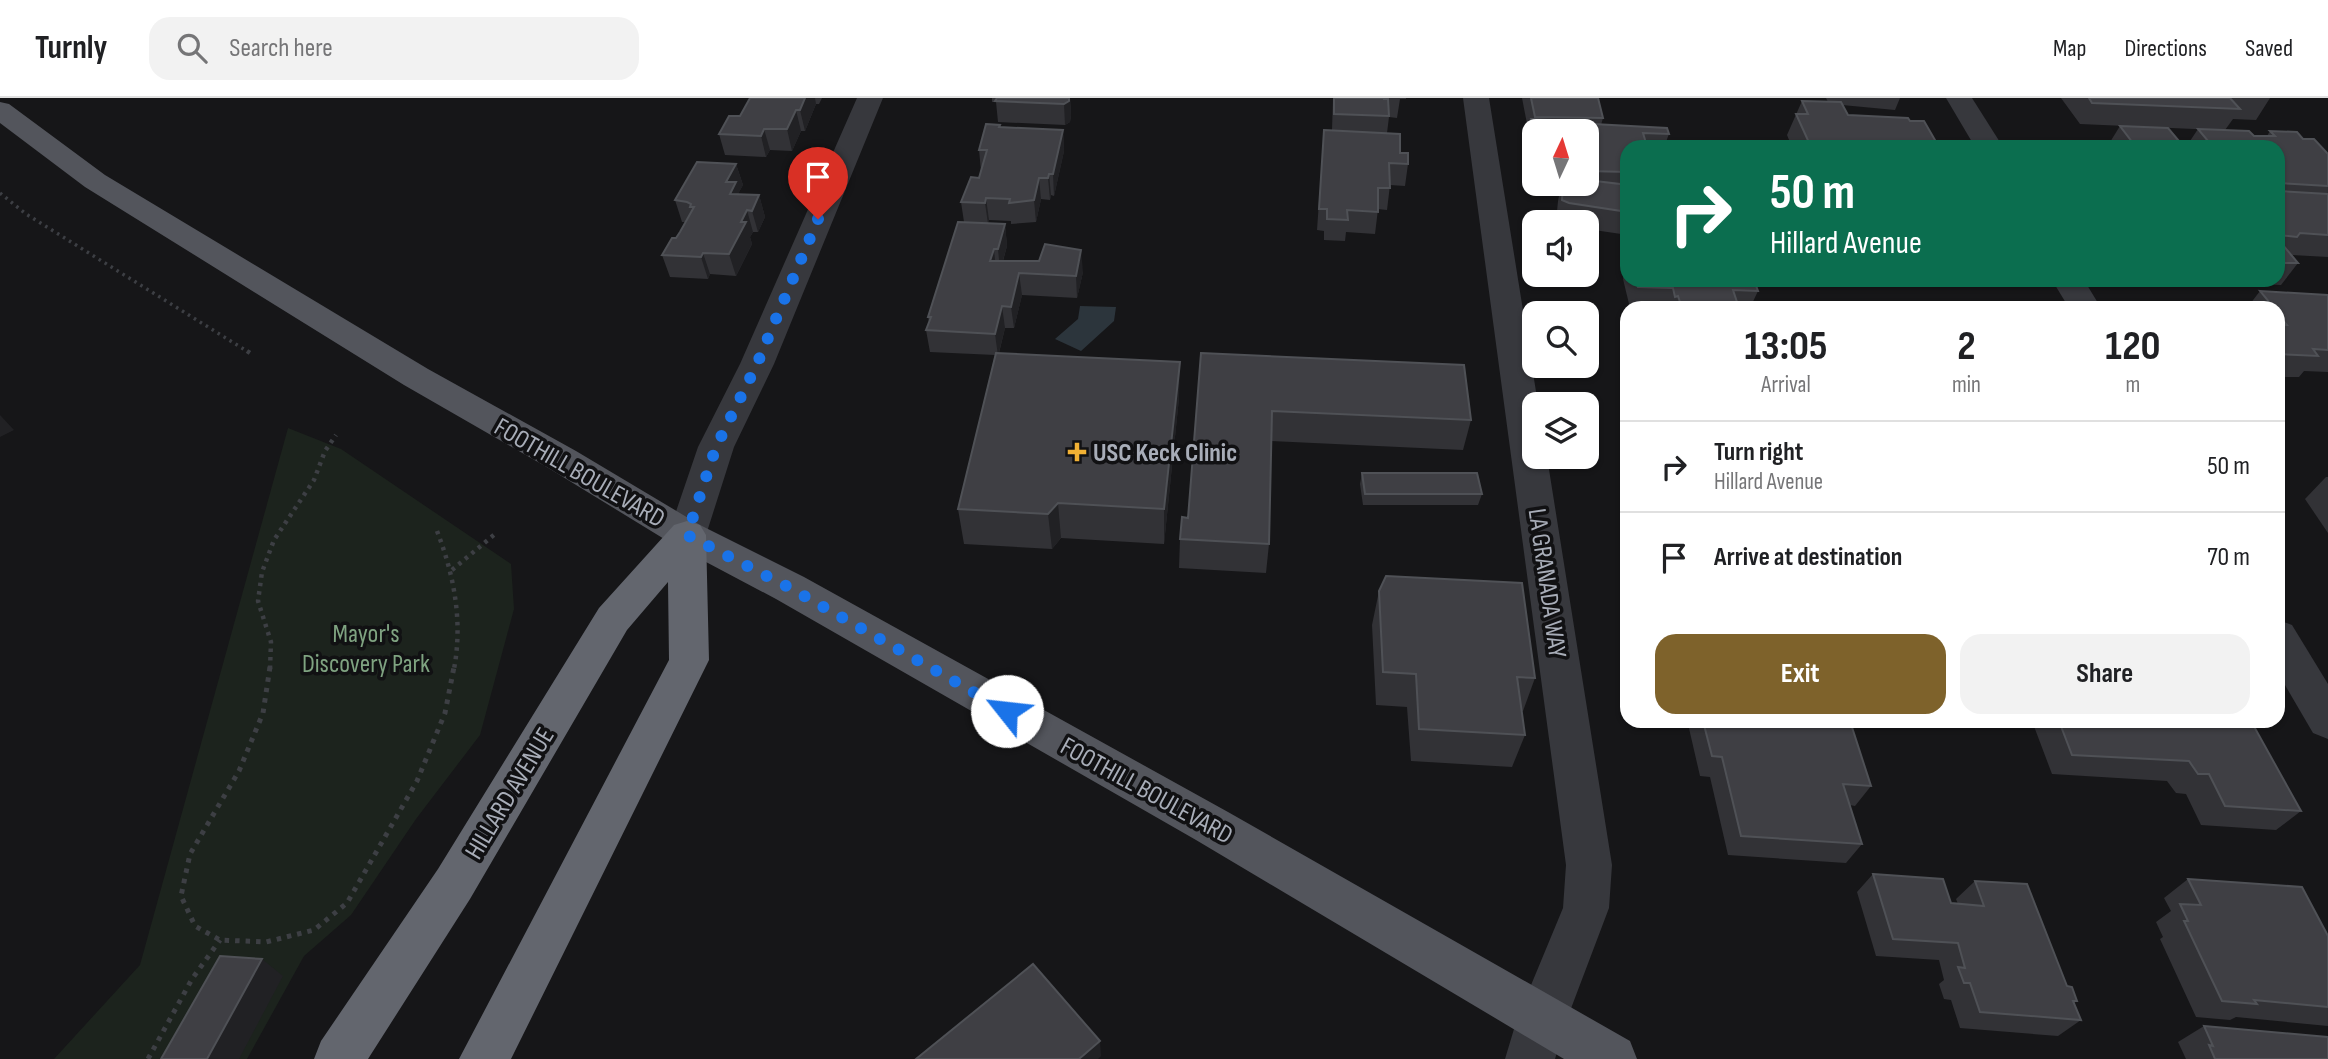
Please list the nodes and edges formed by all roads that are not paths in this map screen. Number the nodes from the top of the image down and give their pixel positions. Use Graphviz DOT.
graph roads {
  1 [pos="870,98"];
  2 [pos="1476,98"];
  3 [pos="1959,98"];
  4 [pos="0,110"];
  5 [pos="1985,140"];
  6 [pos="687,535"];
  7 [pos="2285,648"];
  8 [pos="2328,721"];
  9 [pos="1536,1039"];
  10 [pos="339,1059"];
  11 [pos="484,1059"];
  12 [pos="1612,1059"];
  1 -- 6 [label="street, HILLARD AVENUE"];
  2 -- 9 [label="street, LA GRANADA WAY"];
  3 -- 5 [label="street"];
  4 -- 6 [label="main road, FOOTHILL BOULEVARD"];
  6 -- 9 [label="main road, FOOTHILL BOULEVARD"];
  6 -- 10 [label="highway, HILLARD AVENUE"];
  6 -- 11 [label="highway, HILLARD AVENUE"];
  7 -- 8 [label="street"];
  9 -- 12 [label="main road, FOOTHILL BOULEVARD"];
}
